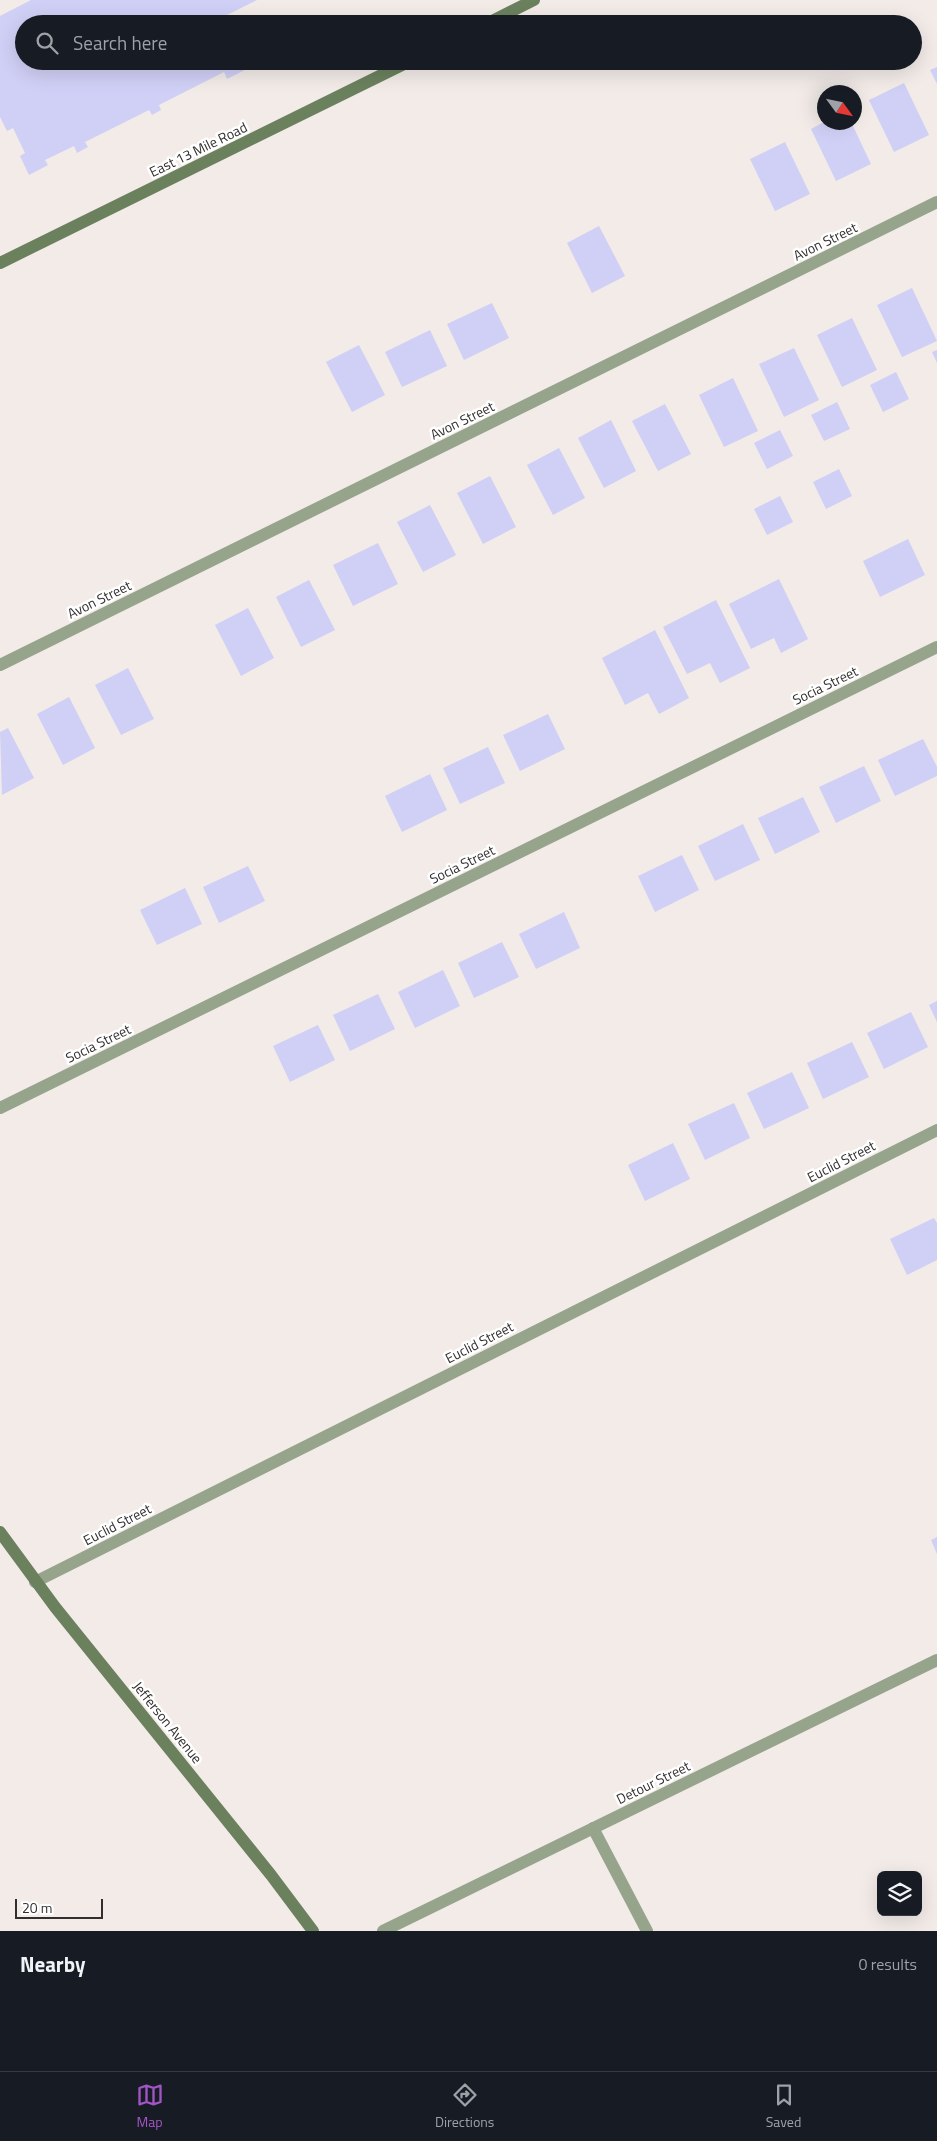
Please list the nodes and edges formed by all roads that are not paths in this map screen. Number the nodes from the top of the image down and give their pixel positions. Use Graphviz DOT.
graph roads {
  1 [pos="534,0"];
  2 [pos="504,15"];
  3 [pos="392,70"];
  4 [pos="937,202"];
  5 [pos="0,263"];
  6 [pos="937,647"];
  7 [pos="0,665"];
  8 [pos="0,1108"];
  9 [pos="937,1130"];
  10 [pos="0,1532"];
  11 [pos="35,1582"];
  12 [pos="937,1660"];
  13 [pos="593,1828"];
  14 [pos="313,1931"];
  15 [pos="382,1931"];
  16 [pos="647,1931"];
  1 -- 2 [label="main road"];
  3 -- 5 [label="main road, East 13 Mile Road"];
  4 -- 7 [label="street, Avon Street"];
  6 -- 8 [label="street, Socia Street"];
  9 -- 11 [label="street, Euclid Street"];
  10 -- 11 [label="main road, Jefferson Avenue"];
  11 -- 14 [label="main road, Jefferson Avenue"];
  12 -- 13 [label="street, Detour Street"];
  13 -- 15 [label="street, Detour Street"];
  13 -- 16 [label="street"];
}
